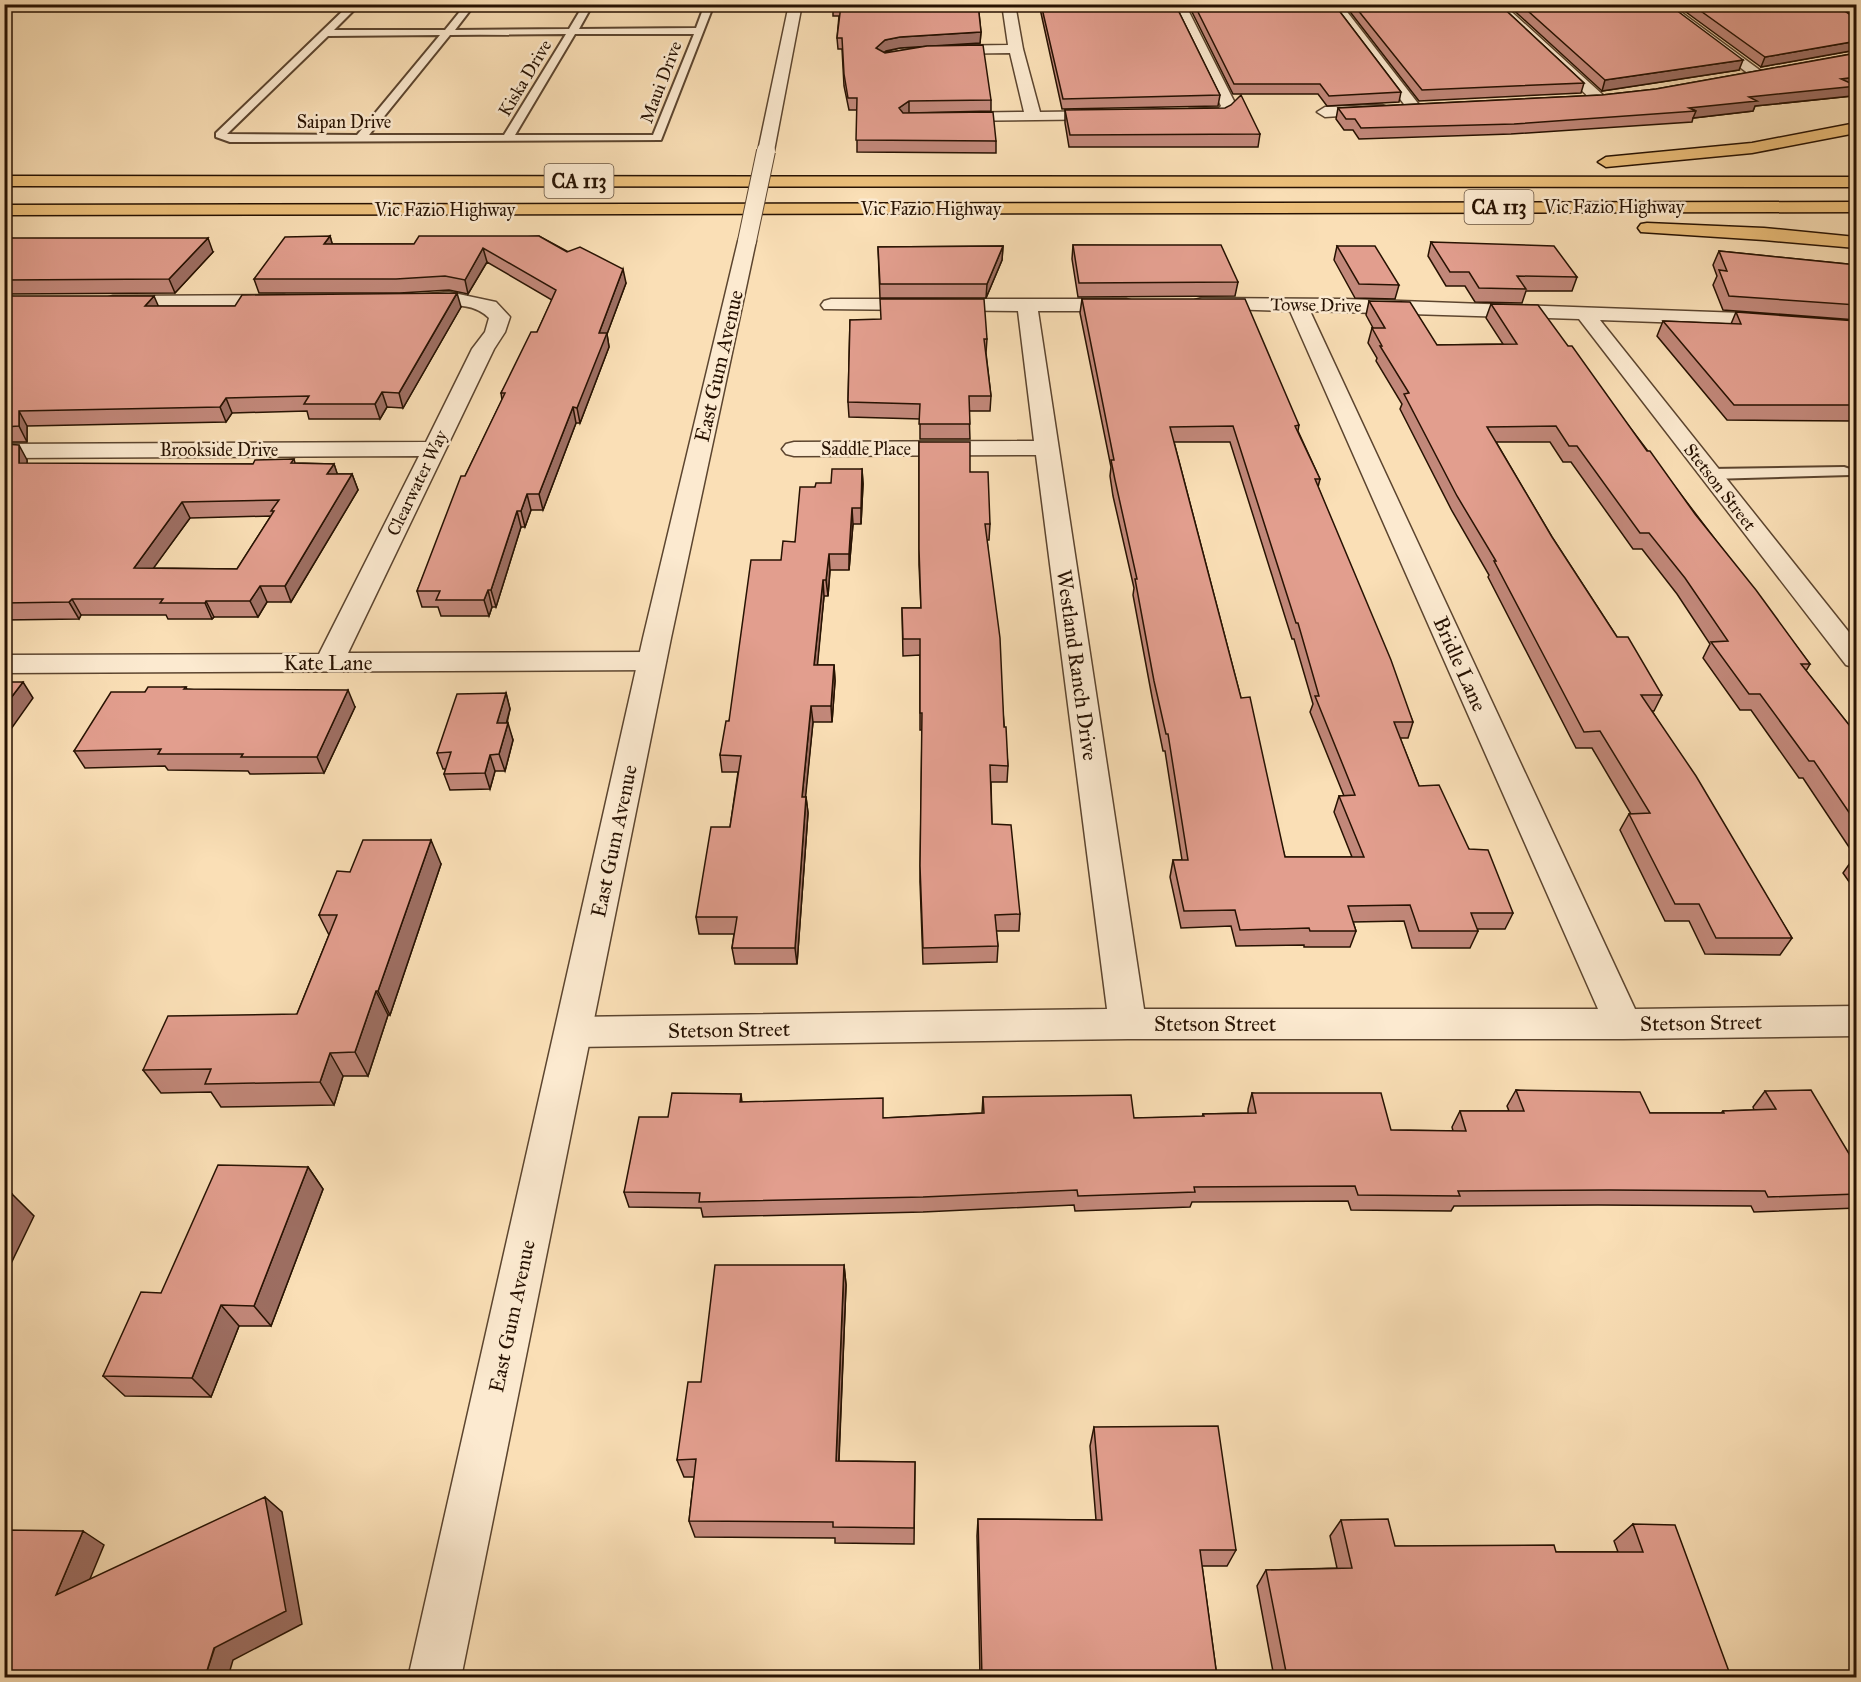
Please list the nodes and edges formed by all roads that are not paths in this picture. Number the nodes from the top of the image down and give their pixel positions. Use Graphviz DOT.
graph roads {
  1 [pos="356,4"];
  2 [pos="471,4"];
  3 [pos="589,4"];
  4 [pos="710,4"];
  5 [pos="796,4"];
  6 [pos="1008,4"];
  7 [pos="1178,4"];
  8 [pos="1334,4"];
  9 [pos="1495,4"];
  10 [pos="1661,4"];
  11 [pos="698,31"];
  12 [pos="448,32"];
  13 [pos="572,32"];
  14 [pos="327,33"];
  15 [pos="1016,49"];
  16 [pos="927,51"];
  17 [pos="1734,78"];
  18 [pos="1579,100"];
  19 [pos="1325,112"];
  20 [pos="1169,114"];
  21 [pos="1033,116"];
  22 [pos="1126,116"];
  23 [pos="931,119"];
  24 [pos="1857,128"];
  25 [pos="508,138"];
  26 [pos="657,138"];
  27 [pos="360,139"];
  28 [pos="1595,163"];
  29 [pos="1551,165"];
  30 [pos="1153,180"];
  31 [pos="4,181"];
  32 [pos="1857,182"];
  33 [pos="1857,207"];
  34 [pos="1142,209"];
  35 [pos="4,210"];
  36 [pos="1575,225"];
  37 [pos="1633,227"];
  38 [pos="1857,243"];
  39 [pos="304,301"];
  40 [pos="388,301"];
  41 [pos="88,302"];
  42 [pos="1144,304"];
  43 [pos="1180,304"];
  44 [pos="1297,304"];
  45 [pos="831,305"];
  46 [pos="1027,305"];
  47 [pos="1586,314"];
  48 [pos="1857,328"];
  49 [pos="1046,448"];
  50 [pos="434,449"];
  51 [pos="794,449"];
  52 [pos="4,451"];
  53 [pos="1844,472"];
  54 [pos="1710,474"];
  55 [pos="1857,659"];
  56 [pos="652,662"];
  57 [pos="329,663"];
  58 [pos="4,664"];
  59 [pos="1857,1021"];
  60 [pos="1128,1024"];
  61 [pos="1623,1024"];
  62 [pos="574,1032"];
  63 [pos="434,1677"];
  1 -- 14 [label="lane, Saipan Drive"];
  2 -- 12 [label="lane"];
  3 -- 13 [label="lane, Kiska Drive"];
  4 -- 11 [label="lane, Maui Drive"];
  5 -- 56 [label="street, East Gum Avenue, bridge"];
  6 -- 15 [label="street"];
  7 -- 20 [label="street"];
  8 -- 19 [label="street"];
  9 -- 18 [label="street"];
  10 -- 17 [label="street"];
  11 -- 13 [label="lane"];
  11 -- 26 [label="lane, Maui Drive"];
  12 -- 13 [label="lane"];
  12 -- 14 [label="lane"];
  12 -- 27 [label="lane"];
  13 -- 25 [label="lane, Kiska Drive"];
  14 -- 27 [label="lane, Saipan Drive"];
  15 -- 16 [label="street"];
  15 -- 21 [label="street"];
  21 -- 22 [label="street"];
  21 -- 23 [label="street"];
  24 -- 28 [label="highway"];
  25 -- 26 [label="lane, Saipan Drive"];
  25 -- 27 [label="lane, Saipan Drive"];
  29 -- 30 [label="highway"];
  30 -- 31 [label="highway, Vic Fazio Highway / CA 113"];
  30 -- 32 [label="highway, Vic Fazio Highway / CA 113"];
  33 -- 34 [label="highway, Vic Fazio Highway / CA 113"];
  34 -- 35 [label="highway, Vic Fazio Highway / CA 113"];
  34 -- 36 [label="highway"];
  37 -- 38 [label="highway"];
  39 -- 41 [label="street"];
  40 -- 50 [label="street, Clearwater Way"];
  42 -- 46 [label="street"];
  43 -- 44 [label="street, Towse Drive"];
  44 -- 47 [label="street, Towse Drive"];
  44 -- 61 [label="street, Bridle Lane"];
  45 -- 46 [label="street"];
  46 -- 49 [label="street, Westland Ranch Drive"];
  47 -- 48 [label="street, Towse Drive"];
  47 -- 54 [label="street, Stetson Street"];
  49 -- 51 [label="street, Saddle Place"];
  49 -- 60 [label="street, Westland Ranch Drive"];
  50 -- 52 [label="street, Brookside Drive"];
  50 -- 57 [label="street, Clearwater Way"];
  53 -- 54 [label="lane"];
  54 -- 55 [label="street, Stetson Street"];
  56 -- 57 [label="street, Kate Lane"];
  56 -- 62 [label="street, East Gum Avenue"];
  57 -- 58 [label="street, Kate Lane"];
  59 -- 61 [label="street, Stetson Street"];
  60 -- 61 [label="street, Stetson Street"];
  60 -- 62 [label="street, Stetson Street"];
  62 -- 63 [label="street, East Gum Avenue"];
}
